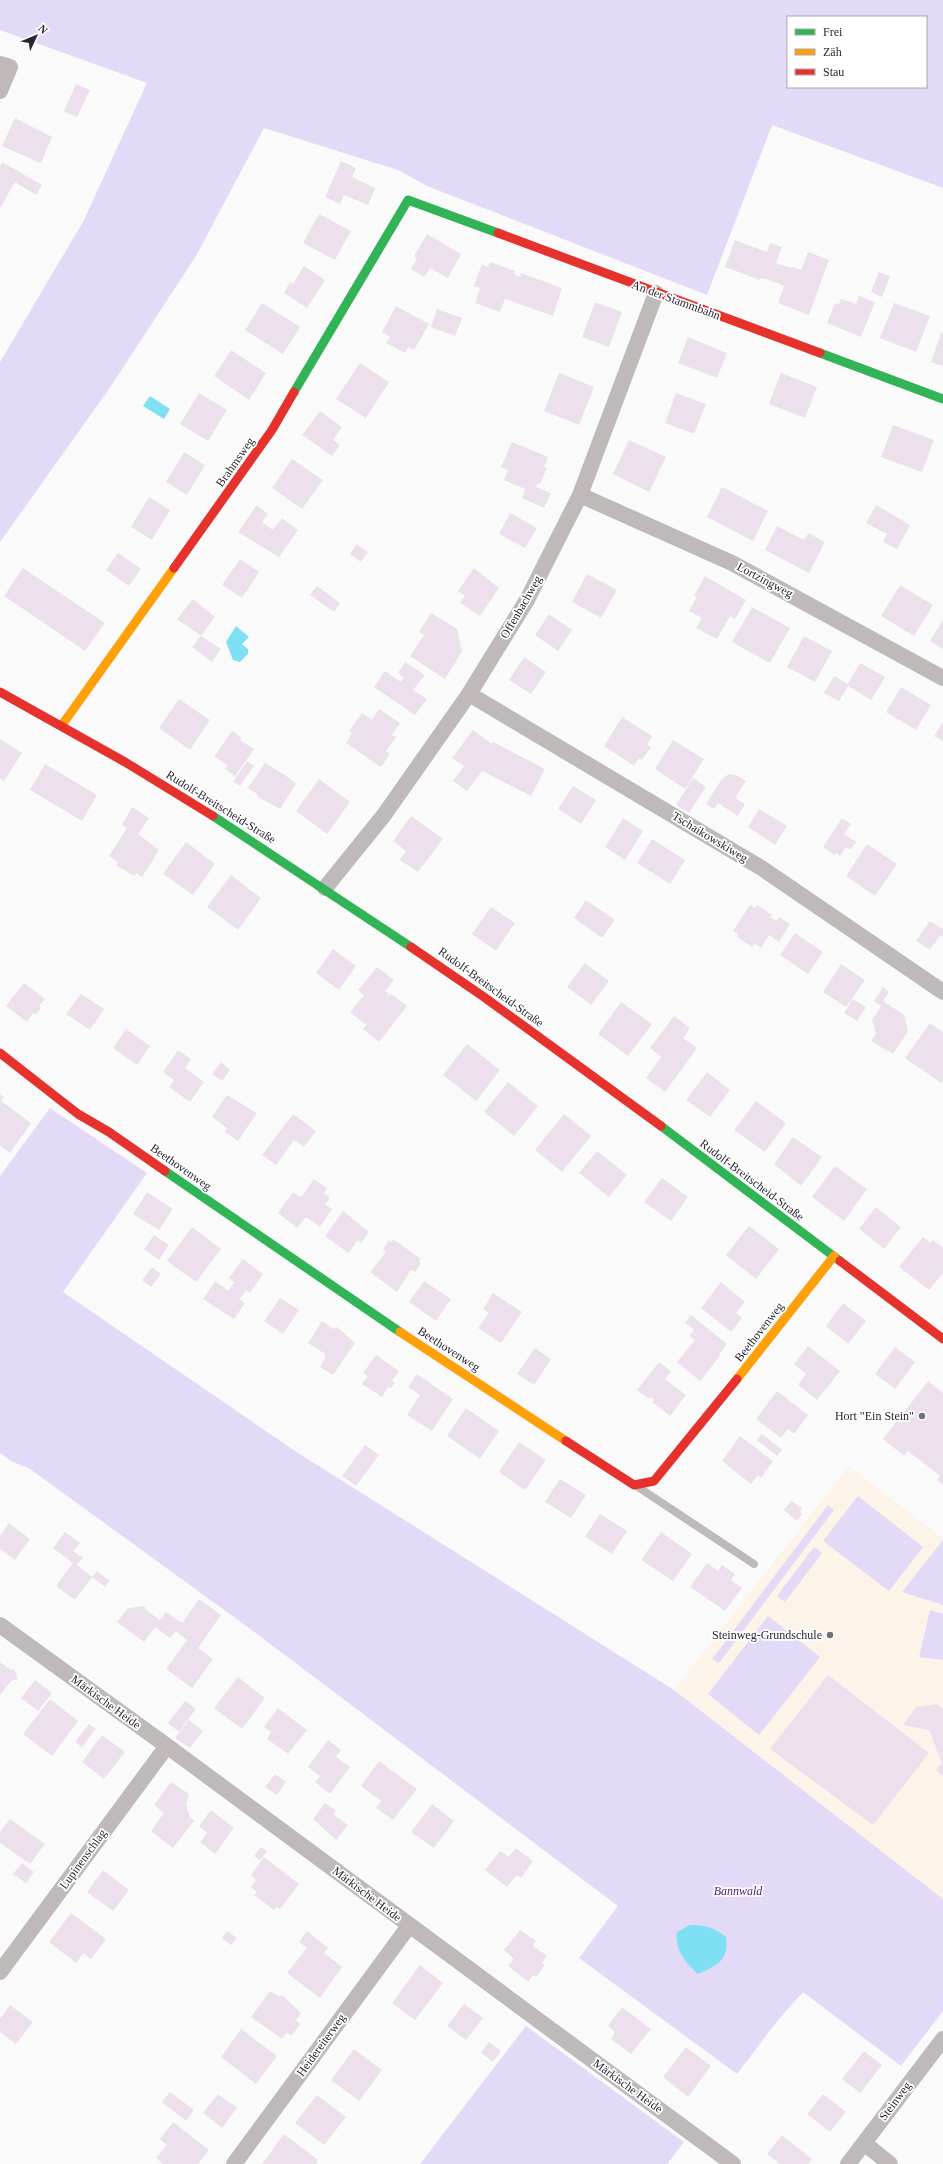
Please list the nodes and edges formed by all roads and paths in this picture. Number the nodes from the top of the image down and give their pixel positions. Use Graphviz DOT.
graph roads {
  1 [pos="5,65"];
  2 [pos="0,91"];
  3 [pos="408,200"];
  4 [pos="656,293"];
  5 [pos="943,399"];
  6 [pos="580,495"];
  7 [pos="943,678"];
  8 [pos="0,692"];
  9 [pos="469,694"];
  10 [pos="62,725"];
  11 [pos="325,888"];
  12 [pos="943,992"];
  13 [pos="0,1053"];
  14 [pos="834,1256"];
  15 [pos="943,1339"];
  16 [pos="634,1485"];
  17 [pos="754,1564"];
  18 [pos="0,1625"];
  19 [pos="167,1746"];
  20 [pos="409,1926"];
  21 [pos="0,1972"];
  22 [pos="943,2040"];
  23 [pos="864,2143"];
  24 [pos="234,2164"];
  25 [pos="733,2164"];
  26 [pos="848,2164"];
  27 [pos="890,2164"];
  1 -- 2 [label="street"];
  3 -- 4 [label="street, An der Stammbahn"];
  3 -- 10 [label="street, Brahmsweg"];
  4 -- 5 [label="street, An der Stammbahn"];
  4 -- 6 [label="street, Offenbachweg"];
  6 -- 7 [label="street, Lortzingweg"];
  6 -- 9 [label="street, Offenbachweg"];
  8 -- 10 [label="street, Rudolf-Breitscheid-Straße"];
  9 -- 11 [label="street, Offenbachweg"];
  9 -- 12 [label="street, Tschaikowskiweg"];
  10 -- 11 [label="street, Rudolf-Breitscheid-Straße"];
  11 -- 14 [label="street, Rudolf-Breitscheid-Straße"];
  13 -- 16 [label="street, Beethovenweg"];
  14 -- 15 [label="street, Rudolf-Breitscheid-Straße"];
  14 -- 16 [label="street, Beethovenweg"];
  16 -- 17 [label="lane"];
  18 -- 19 [label="street, Märkische Heide"];
  19 -- 20 [label="street, Märkische Heide"];
  19 -- 21 [label="street, Lupinenschlag"];
  20 -- 24 [label="street, Heidereiterweg"];
  20 -- 25 [label="street, Märkische Heide"];
  22 -- 23 [label="street, Steinweg"];
  23 -- 26 [label="street, Steinweg"];
  23 -- 27 [label="street"];
}
